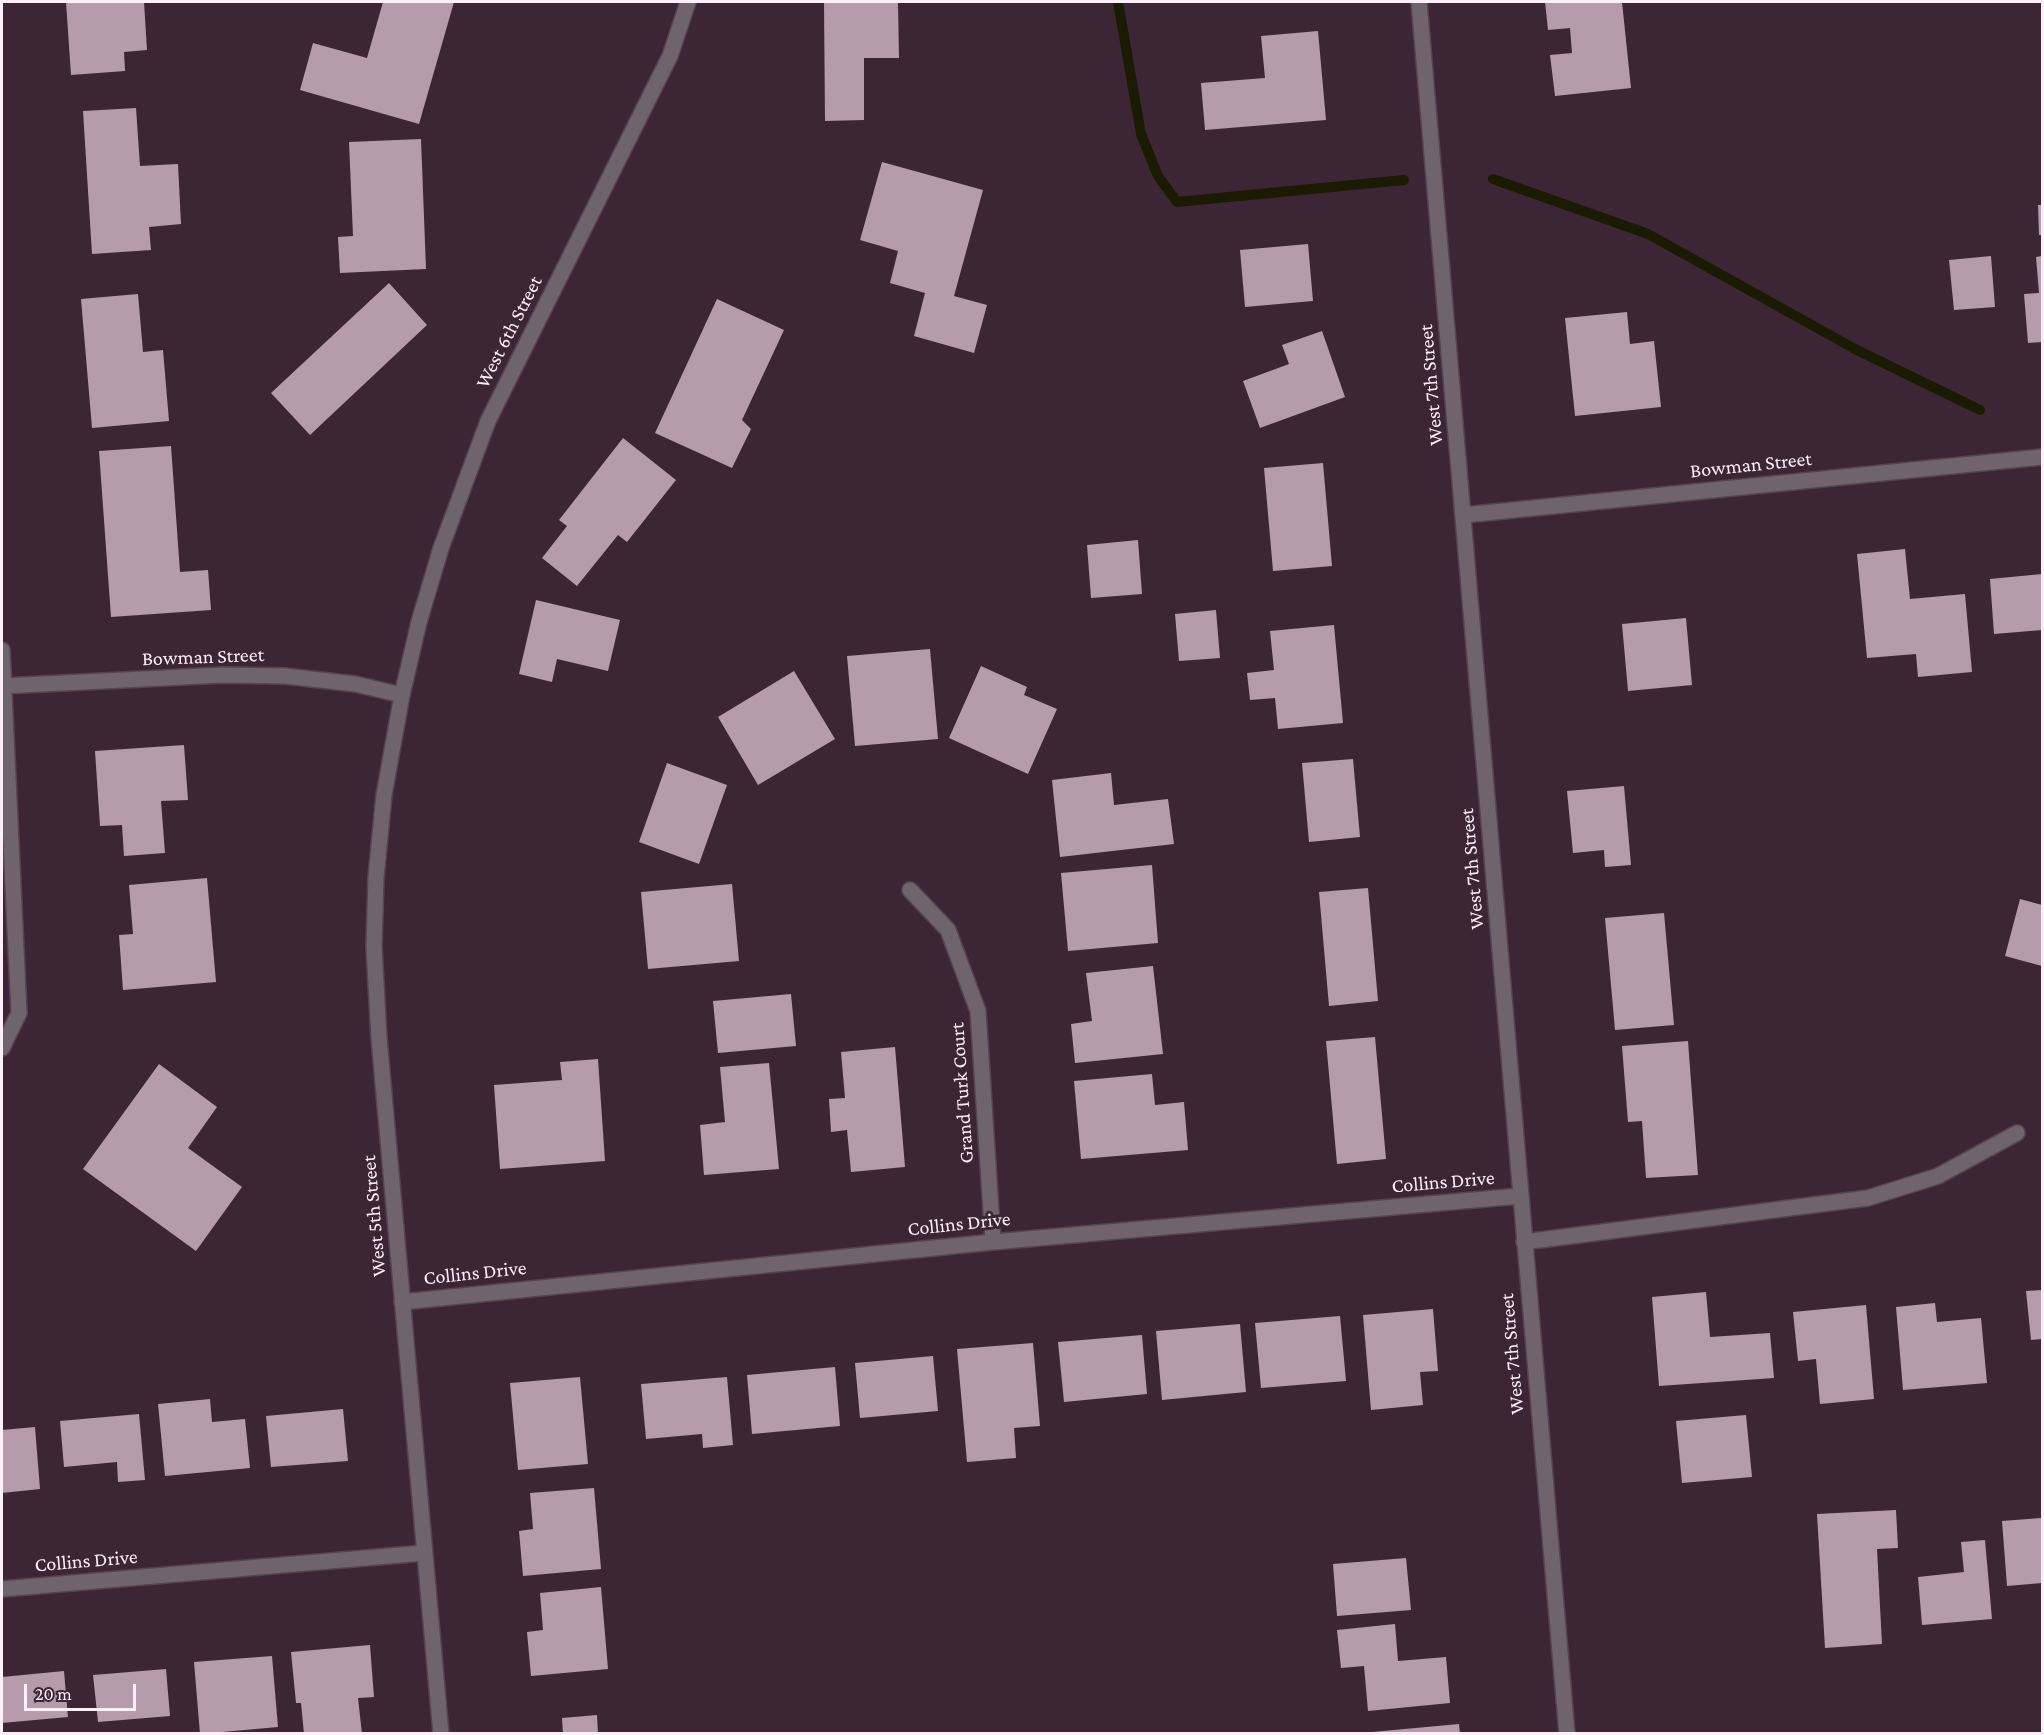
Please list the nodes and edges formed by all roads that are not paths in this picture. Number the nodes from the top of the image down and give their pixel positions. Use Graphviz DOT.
graph roads {
  1 [pos="688,2"];
  2 [pos="1419,2"];
  3 [pos="2043,457"];
  4 [pos="1464,515"];
  5 [pos="2,650"];
  6 [pos="3,686"];
  7 [pos="402,695"];
  8 [pos="910,890"];
  9 [pos="2,1048"];
  10 [pos="2018,1133"];
  11 [pos="1520,1196"];
  12 [pos="993,1242"];
  13 [pos="1524,1242"];
  14 [pos="402,1302"];
  15 [pos="424,1553"];
  16 [pos="2,1589"];
  17 [pos="441,1734"];
  18 [pos="1567,1734"];
  1 -- 7 [label="street, West 6th Street"];
  2 -- 4 [label="street, West 7th Street"];
  3 -- 4 [label="street, Bowman Street"];
  4 -- 11 [label="street, West 7th Street"];
  5 -- 6 [label="street"];
  6 -- 7 [label="street, Bowman Street"];
  6 -- 9 [label="street"];
  7 -- 14 [label="street, West 5th Street"];
  8 -- 12 [label="street, Grand Turk Court"];
  10 -- 13 [label="street"];
  11 -- 12 [label="street, Collins Drive"];
  11 -- 13 [label="street, West 7th Street"];
  12 -- 14 [label="street, Collins Drive"];
  13 -- 18 [label="street, West 7th Street"];
  14 -- 15 [label="street, West 5th Street"];
  15 -- 16 [label="street, Collins Drive"];
  15 -- 17 [label="street, West 5th Street"];
}
